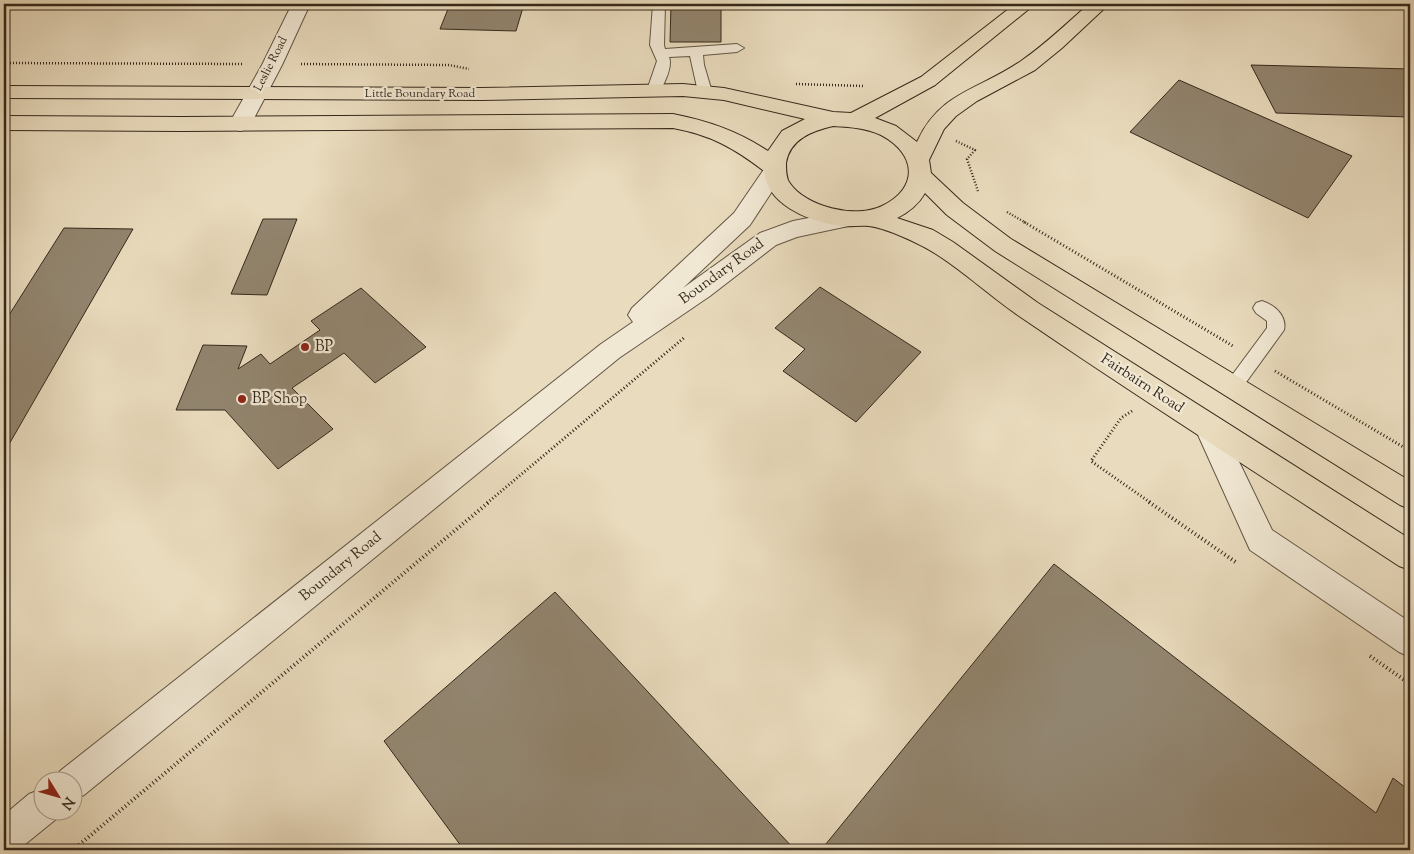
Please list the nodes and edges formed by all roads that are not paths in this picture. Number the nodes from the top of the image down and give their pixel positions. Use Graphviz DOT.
graph roads {
  1 [pos="301,4"];
  2 [pos="659,4"];
  3 [pos="1026,4"];
  4 [pos="1100,4"];
  5 [pos="737,48"];
  6 [pos="660,52"];
  7 [pos="696,52"];
  8 [pos="654,90"];
  9 [pos="4,92"];
  10 [pos="705,92"];
  11 [pos="257,93"];
  12 [pos="834,119"];
  13 [pos="855,120"];
  14 [pos="4,123"];
  15 [pos="240,124"];
  16 [pos="920,168"];
  17 [pos="775,169"];
  18 [pos="872,218"];
  19 [pos="845,219"];
  20 [pos="1262,308"];
  21 [pos="610,350"];
  22 [pos="1233,387"];
  23 [pos="1208,426"];
  24 [pos="1410,496"];
  25 [pos="1410,556"];
  26 [pos="1410,641"];
  27 [pos="82,775"];
  28 [pos="32,815"];
  29 [pos="4,838"];
  1 -- 11 [label="street, Leslie Road"];
  2 -- 6 [label="lane"];
  3 -- 13 [label="main road"];
  4 -- 16 [label="main road"];
  5 -- 7 [label="lane"];
  6 -- 7 [label="lane"];
  6 -- 8 [label="lane"];
  7 -- 10 [label="lane"];
  8 -- 10 [label="main road, Little Boundary Road"];
  8 -- 11 [label="main road, Little Boundary Road"];
  9 -- 11 [label="main road, Little Boundary Road"];
  10 -- 12 [label="main road, Little Boundary Road"];
  11 -- 15 [label="street, Leslie Road"];
  12 -- 13 [label="main road"];
  12 -- 17 [label="main road"];
  13 -- 16 [label="main road"];
  14 -- 15 [label="main road, Little Boundary Road"];
  15 -- 17 [label="main road, Little Boundary Road"];
  16 -- 18 [label="main road"];
  16 -- 22 [label="main road"];
  17 -- 19 [label="main road"];
  17 -- 21 [label="street, Boundary Road"];
  18 -- 19 [label="main road"];
  18 -- 23 [label="main road, Fairbairn Road"];
  19 -- 21 [label="street, Boundary Road"];
  20 -- 22 [label="lane"];
  21 -- 27 [label="street, Boundary Road"];
  22 -- 24 [label="main road"];
  23 -- 25 [label="main road, Fairbairn Road"];
  23 -- 26 [label="street"];
  28 -- 29 [label="street"];
}
